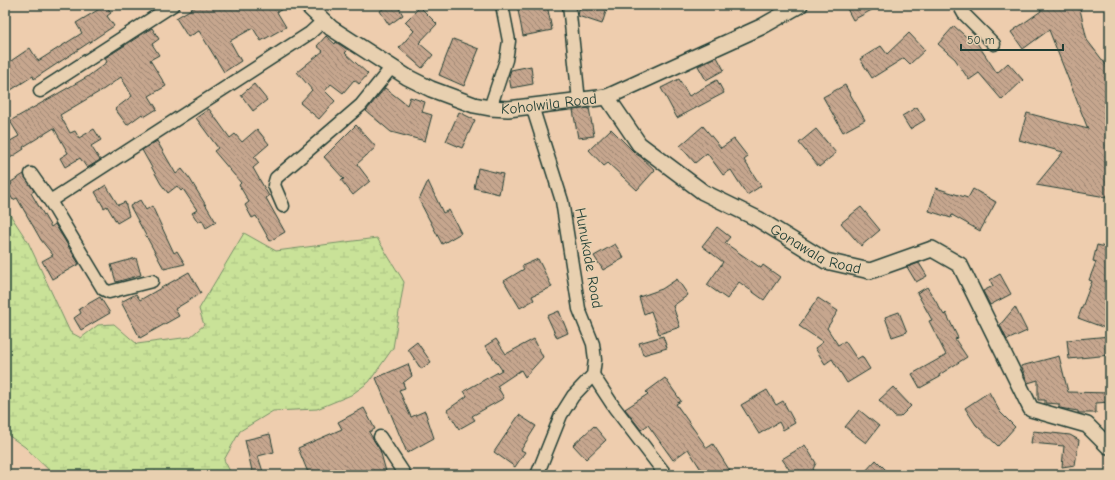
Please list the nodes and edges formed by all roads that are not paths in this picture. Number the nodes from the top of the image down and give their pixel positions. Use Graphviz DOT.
graph roads {
  1 [pos="173,5"];
  2 [pos="306,5"];
  3 [pos="502,5"];
  4 [pos="569,5"];
  5 [pos="800,5"];
  6 [pos="959,5"];
  7 [pos="322,22"];
  8 [pos="994,44"];
  9 [pos="391,68"];
  10 [pos="40,91"];
  11 [pos="608,97"];
  12 [pos="579,101"];
  13 [pos="532,106"];
  14 [pos="490,108"];
  15 [pos="31,174"];
  16 [pos="50,201"];
  17 [pos="283,206"];
  18 [pos="152,281"];
  19 [pos="593,375"];
  20 [pos="380,437"];
  21 [pos="1110,446"];
  22 [pos="405,475"];
  23 [pos="537,475"];
  24 [pos="666,475"];
  1 -- 10 [label="street"];
  2 -- 7 [label="street, Koholwila Road"];
  3 -- 14 [label="street"];
  4 -- 12 [label="street"];
  5 -- 11 [label="street, Koholwila Road"];
  6 -- 8 [label="street"];
  7 -- 9 [label="street, Koholwila Road"];
  7 -- 16 [label="street"];
  9 -- 14 [label="street, Koholwila Road"];
  9 -- 17 [label="street"];
  11 -- 12 [label="street, Koholwila Road"];
  11 -- 21 [label="street, Gonawala Road"];
  12 -- 13 [label="street, Koholwila Road"];
  13 -- 14 [label="street, Koholwila Road"];
  13 -- 19 [label="street, Hunukade Road"];
  15 -- 16 [label="street"];
  16 -- 18 [label="street"];
  19 -- 23 [label="street"];
  19 -- 24 [label="street"];
  20 -- 22 [label="street"];
}
